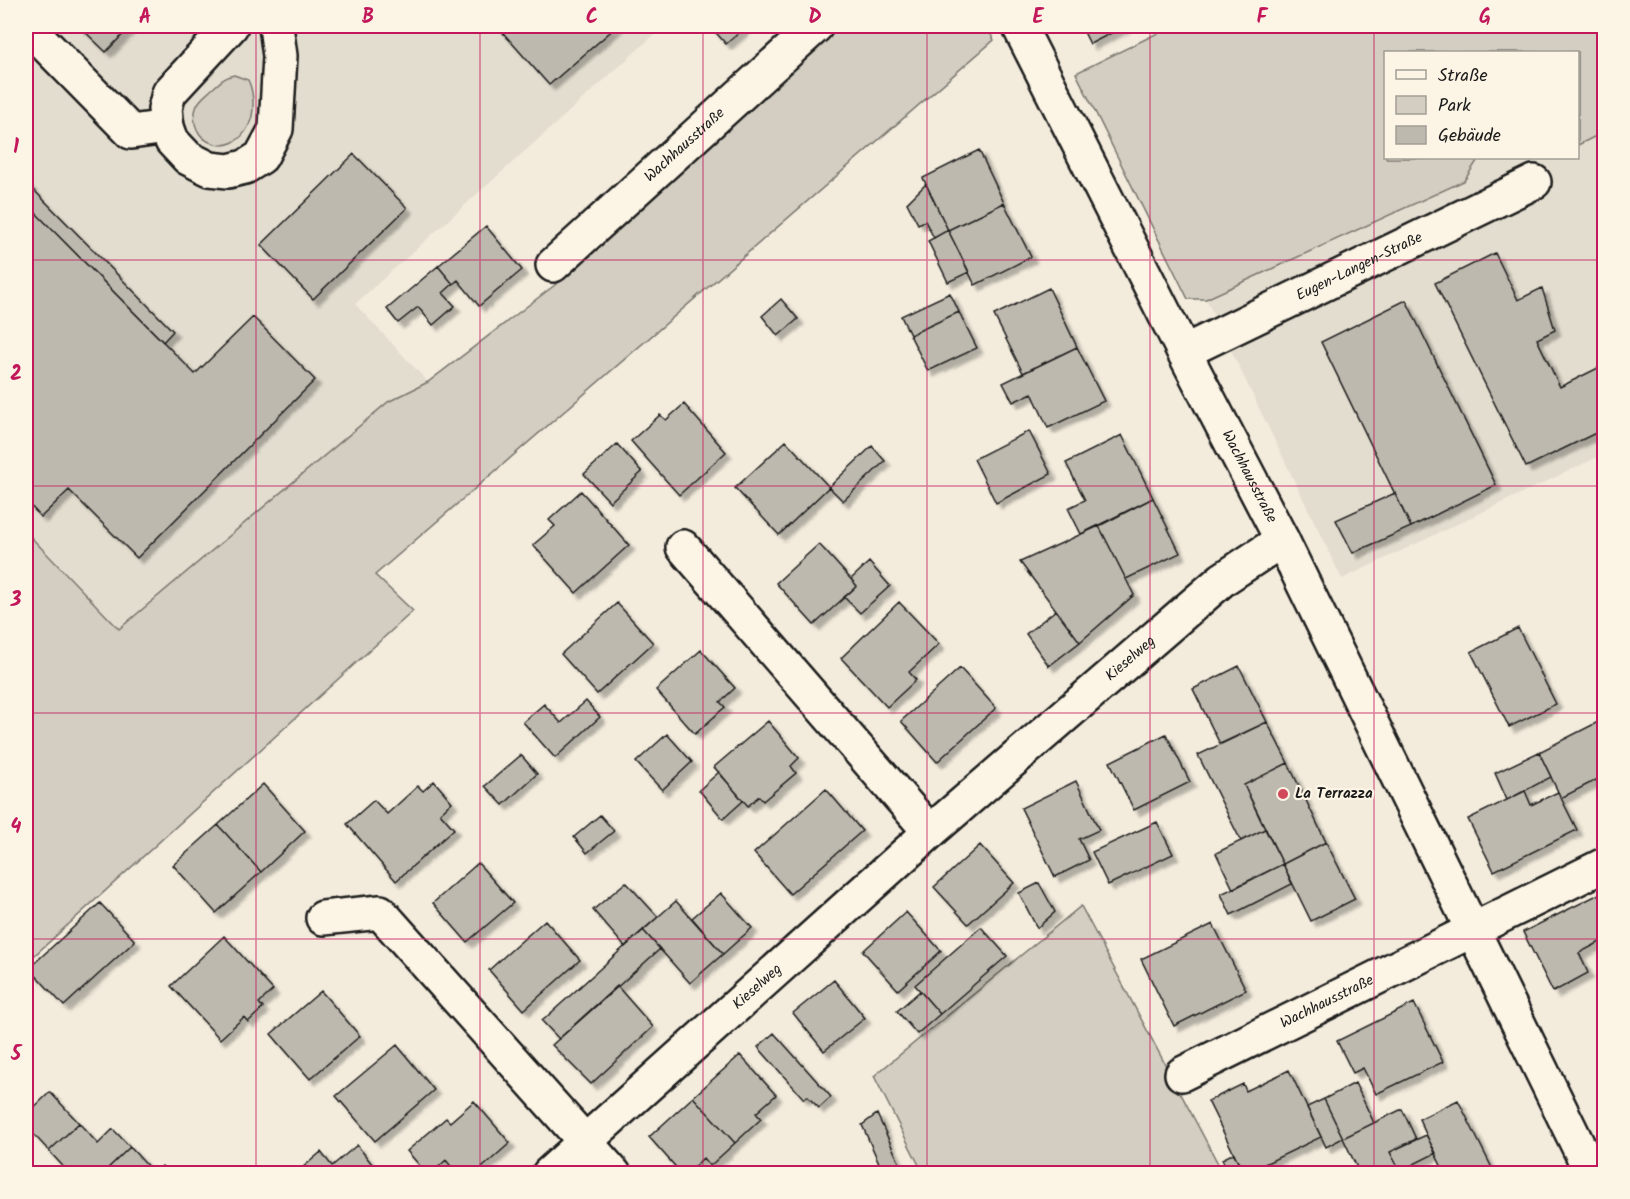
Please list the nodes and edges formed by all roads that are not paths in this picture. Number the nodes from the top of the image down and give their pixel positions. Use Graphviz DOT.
graph roads {
  1 [pos="27,26"];
  2 [pos="231,26"];
  3 [pos="276,26"];
  4 [pos="816,26"];
  5 [pos="1019,26"];
  6 [pos="167,127"];
  7 [pos="1534,182"];
  8 [pos="553,265"];
  9 [pos="1184,352"];
  10 [pos="1282,540"];
  11 [pos="683,547"];
  12 [pos="930,832"];
  13 [pos="1605,865"];
  14 [pos="323,918"];
  15 [pos="1472,930"];
  16 [pos="1182,1074"];
  17 [pos="585,1141"];
  18 [pos="549,1173"];
  19 [pos="614,1173"];
  20 [pos="1592,1173"];
  1 -- 6 [label="street"];
  2 -- 6 [label="street"];
  3 -- 6 [label="street"];
  4 -- 8 [label="street, Wachhausstraße"];
  5 -- 9 [label="street, Wachhausstraße"];
  7 -- 9 [label="street, Eugen-Langen-Straße"];
  9 -- 10 [label="street, Wachhausstraße"];
  10 -- 12 [label="street, Kieselweg"];
  10 -- 15 [label="street, Wachhausstraße"];
  11 -- 12 [label="street"];
  12 -- 17 [label="street, Kieselweg"];
  13 -- 15 [label="street"];
  14 -- 17 [label="street"];
  15 -- 16 [label="street, Wachhausstraße"];
  15 -- 20 [label="street, Wachhausstraße"];
  17 -- 18 [label="street, Kieselweg"];
  17 -- 19 [label="street"];
}
